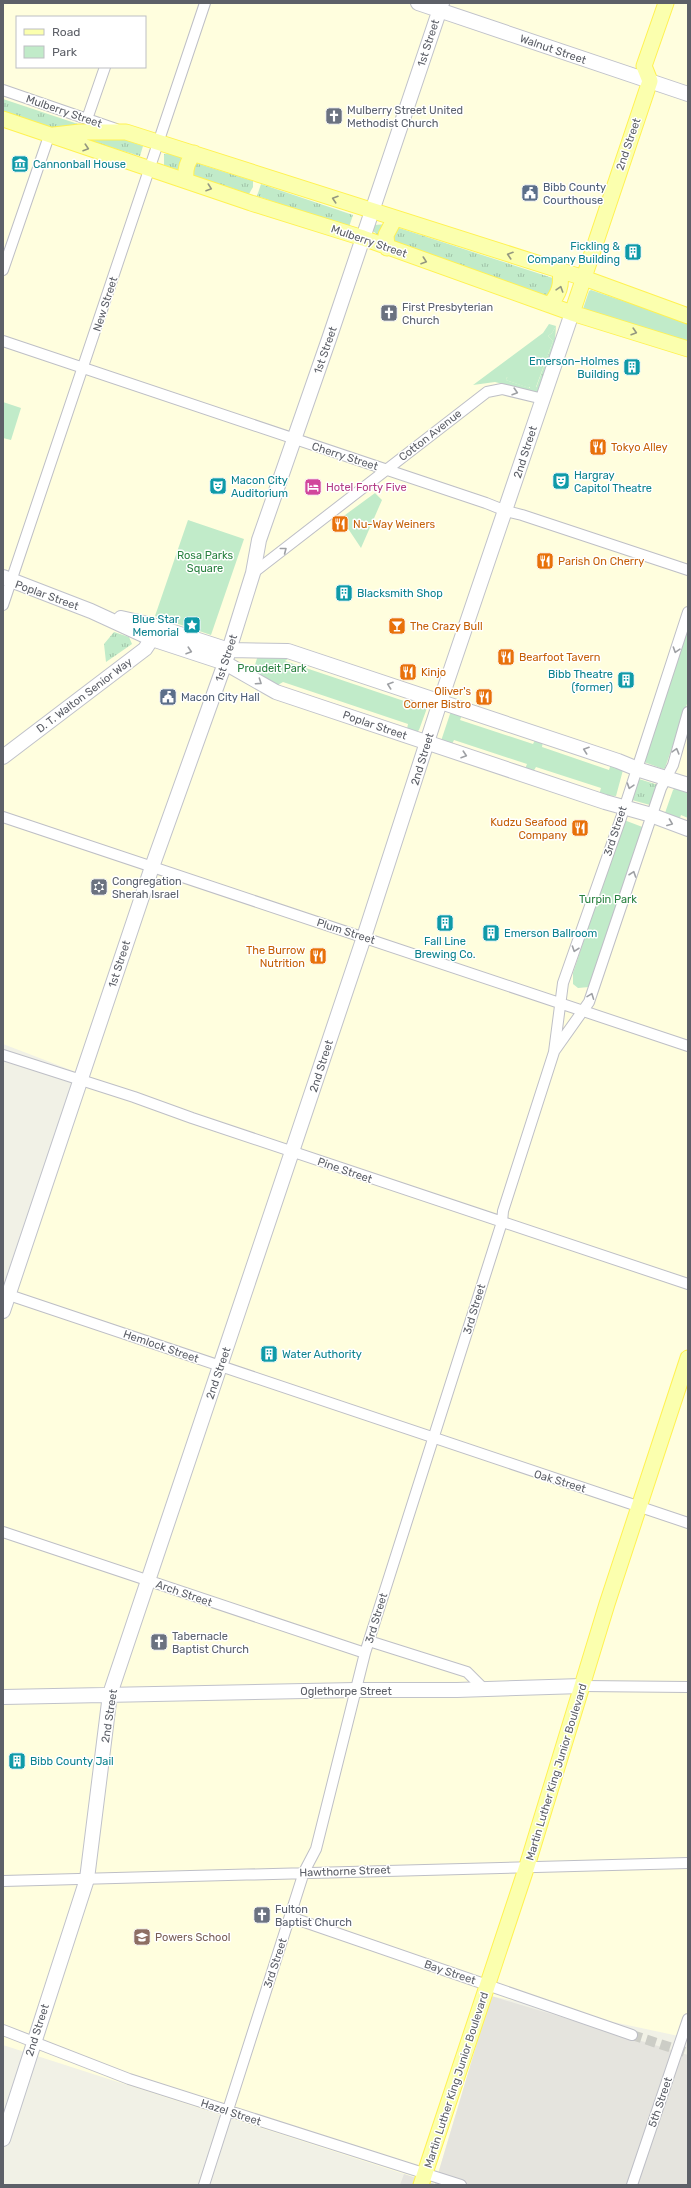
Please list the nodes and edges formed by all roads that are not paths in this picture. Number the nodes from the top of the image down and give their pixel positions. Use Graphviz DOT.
graph roads {
  1 [pos="205,3"];
  2 [pos="418,3"];
  3 [pos="666,3"];
  4 [pos="440,7"];
  5 [pos="105,68"];
  6 [pos="650,81"];
  7 [pos="3,90"];
  8 [pos="688,94"];
  9 [pos="3,119"];
  10 [pos="87,119"];
  11 [pos="126,132"];
  12 [pos="49,136"];
  13 [pos="159,143"];
  14 [pos="194,153"];
  15 [pos="150,168"];
  16 [pos="186,180"];
  17 [pos="372,211"];
  18 [pos="395,218"];
  19 [pos="363,238"];
  20 [pos="387,248"];
  21 [pos="3,270"];
  22 [pos="560,271"];
  23 [pos="584,278"];
  24 [pos="550,305"];
  25 [pos="572,313"];
  26 [pos="688,316"];
  27 [pos="3,340"];
  28 [pos="688,349"];
  29 [pos="84,368"];
  30 [pos="543,399"];
  31 [pos="294,440"];
  32 [pos="386,470"];
  33 [pos="506,511"];
  34 [pos="688,570"];
  35 [pos="253,573"];
  36 [pos="7,580"];
  37 [pos="3,605"];
  38 [pos="688,612"];
  39 [pos="156,633"];
  40 [pos="227,656"];
  41 [pos="440,702"];
  42 [pos="688,712"];
  43 [pos="427,743"];
  44 [pos="3,757"];
  45 [pos="635,769"];
  46 [pos="666,779"];
  47 [pos="688,784"];
  48 [pos="624,806"];
  49 [pos="653,816"];
  50 [pos="3,817"];
  51 [pos="688,830"];
  52 [pos="152,866"];
  53 [pos="364,937"];
  54 [pos="560,1003"];
  55 [pos="583,1011"];
  56 [pos="688,1046"];
  57 [pos="554,1052"];
  58 [pos="3,1055"];
  59 [pos="81,1081"];
  60 [pos="292,1152"];
  61 [pos="502,1222"];
  62 [pos="688,1284"];
  63 [pos="6,1294"];
  64 [pos="3,1311"];
  65 [pos="688,1358"];
  66 [pos="220,1367"];
  67 [pos="432,1438"];
  68 [pos="639,1506"];
  69 [pos="688,1523"];
  70 [pos="3,1532"];
  71 [pos="148,1580"];
  72 [pos="369,1641"];
  73 [pos="365,1653"];
  74 [pos="582,1686"];
  75 [pos="688,1688"];
  76 [pos="484,1689"];
  77 [pos="355,1690"];
  78 [pos="110,1694"];
  79 [pos="4,1695"];
  80 [pos="688,1863"];
  81 [pos="527,1866"];
  82 [pos="304,1872"];
  83 [pos="87,1879"];
  84 [pos="3,1881"];
  85 [pos="290,1917"];
  86 [pos="487,1986"];
  87 [pos="688,2019"];
  88 [pos="3,2030"];
  89 [pos="632,2035"];
  90 [pos="33,2042"];
  91 [pos="228,2111"];
  92 [pos="3,2139"];
  93 [pos="424,2179"];
  94 [pos="204,2185"];
  95 [pos="461,2185"];
  96 [pos="632,2185"];
  1 -- 13 [label="street, New Street"];
  2 -- 4 [label="street, Walnut Street"];
  3 -- 6 [label="main road"];
  4 -- 6 [label="street, Walnut Street"];
  4 -- 17 [label="street, 1st Street"];
  5 -- 10 [label="street"];
  6 -- 8 [label="street, Walnut Street"];
  6 -- 23 [label="main road, 2nd Street"];
  7 -- 10 [label="street, Mulberry Street"];
  9 -- 12 [label="main road, Mulberry Street"];
  10 -- 11 [label="street, Mulberry Street"];
  11 -- 12 [label="main road, Mulberry Street"];
  11 -- 13 [label="main road, Mulberry Street"];
  12 -- 15 [label="main road, Mulberry Street, one-way"];
  12 -- 21 [label="street"];
  13 -- 14 [label="main road, Mulberry Street"];
  13 -- 15 [label="street, New Street"];
  14 -- 16 [label="main road"];
  17 -- 14 [label="main road, Mulberry Street, one-way"];
  15 -- 16 [label="main road, Mulberry Street"];
  15 -- 29 [label="street, New Street"];
  16 -- 19 [label="main road, Mulberry Street, one-way"];
  17 -- 18 [label="main road, Mulberry Street"];
  17 -- 19 [label="street, 1st Street"];
  18 -- 20 [label="main road"];
  22 -- 18 [label="main road, Mulberry Street, one-way"];
  19 -- 20 [label="main road, Mulberry Street"];
  19 -- 31 [label="street, 1st Street"];
  20 -- 24 [label="main road, Mulberry Street, one-way"];
  22 -- 23 [label="main road, Mulberry Street"];
  24 -- 22 [label="main road, one-way"];
  23 -- 25 [label="main road, 2nd Street"];
  23 -- 26 [label="main road, Mulberry Street"];
  24 -- 25 [label="main road, Mulberry Street"];
  25 -- 28 [label="main road, Mulberry Street, one-way"];
  25 -- 30 [label="street, 2nd Street"];
  27 -- 29 [label="street, Cherry Street"];
  29 -- 31 [label="street, Cherry Street"];
  29 -- 36 [label="street, New Street"];
  32 -- 30 [label="street, Cotton Avenue, one-way"];
  30 -- 33 [label="street, 2nd Street"];
  31 -- 32 [label="street, Cherry Street"];
  31 -- 35 [label="street, 1st Street"];
  32 -- 33 [label="street, Cherry Street"];
  35 -- 32 [label="street, Cotton Avenue, one-way"];
  33 -- 34 [label="street, Cherry Street"];
  33 -- 41 [label="street, 2nd Street"];
  35 -- 40 [label="street, 1st Street"];
  36 -- 37 [label="street, New Street"];
  36 -- 39 [label="street, Poplar Street"];
  38 -- 45 [label="street, 3rd Street, one-way"];
  39 -- 40 [label="street, Poplar Street"];
  39 -- 44 [label="street, D. T. Walton Senior Way"];
  41 -- 40 [label="street, Poplar Street, one-way"];
  40 -- 43 [label="street, Poplar Street, one-way"];
  40 -- 52 [label="street, 1st Street"];
  41 -- 43 [label="street, 2nd Street"];
  45 -- 41 [label="street, Poplar Street, one-way"];
  46 -- 42 [label="street, 3rd Street, one-way"];
  43 -- 48 [label="street, Poplar Street, one-way"];
  43 -- 53 [label="street, 2nd Street"];
  45 -- 46 [label="street, Poplar Street"];
  45 -- 48 [label="street, 3rd Street, one-way"];
  46 -- 47 [label="street, Poplar Street"];
  46 -- 49 [label="street, 3rd Street"];
  48 -- 49 [label="street, Poplar Street"];
  48 -- 54 [label="street, 3rd Street, one-way"];
  49 -- 51 [label="street, Poplar Street, one-way"];
  55 -- 49 [label="street, 3rd Street, one-way"];
  50 -- 52 [label="street, Plum Street"];
  52 -- 53 [label="street, Plum Street"];
  52 -- 59 [label="street, 1st Street"];
  53 -- 54 [label="street, Plum Street"];
  53 -- 60 [label="street, 2nd Street"];
  54 -- 55 [label="street, Plum Street"];
  54 -- 57 [label="street, 3rd Street"];
  55 -- 56 [label="street, Plum Street"];
  55 -- 57 [label="street, 3rd Street"];
  57 -- 61 [label="street, 3rd Street"];
  58 -- 59 [label="street, Pine Street"];
  59 -- 60 [label="street, Pine Street"];
  59 -- 63 [label="street, 1st Street"];
  60 -- 61 [label="street, Pine Street"];
  60 -- 66 [label="street, 2nd Street"];
  61 -- 62 [label="street, Pine Street"];
  61 -- 67 [label="street, 3rd Street"];
  63 -- 64 [label="street, 1st Street"];
  63 -- 66 [label="street, Hemlock Street"];
  65 -- 68 [label="main road, Martin Luther King Junior Boulevard"];
  66 -- 67 [label="street, Hemlock Street"];
  66 -- 71 [label="street, 2nd Street"];
  67 -- 68 [label="street, Oak Street"];
  67 -- 72 [label="street, 3rd Street"];
  68 -- 69 [label="street, Oak Street"];
  68 -- 74 [label="main road, Martin Luther King Junior Boulevard"];
  70 -- 71 [label="street, Arch Street"];
  71 -- 73 [label="street, Arch Street"];
  71 -- 78 [label="street, 2nd Street"];
  72 -- 73 [label="street, 3rd Street"];
  72 -- 76 [label="street"];
  73 -- 77 [label="street, 3rd Street"];
  74 -- 75 [label="street, Oglethorpe Street"];
  74 -- 76 [label="street, Oglethorpe Street"];
  74 -- 81 [label="main road, Martin Luther King Junior Boulevard"];
  76 -- 77 [label="street, Oglethorpe Street"];
  77 -- 78 [label="street, Oglethorpe Street"];
  77 -- 82 [label="street, 3rd Street"];
  78 -- 79 [label="street, Oglethorpe Street"];
  78 -- 83 [label="street, 2nd Street"];
  80 -- 81 [label="street, Hawthorne Street"];
  81 -- 82 [label="street, Hawthorne Street"];
  81 -- 86 [label="main road, Martin Luther King Junior Boulevard"];
  82 -- 83 [label="street, Hawthorne Street"];
  82 -- 85 [label="street, 3rd Street"];
  83 -- 84 [label="street, Hawthorne Street"];
  83 -- 90 [label="street, 2nd Street"];
  85 -- 86 [label="street, Bay Street"];
  85 -- 91 [label="street, 3rd Street"];
  86 -- 89 [label="street, Bay Street"];
  86 -- 93 [label="main road, Martin Luther King Junior Boulevard"];
  87 -- 96 [label="street, 5th Street"];
  88 -- 90 [label="street, Hazel Street"];
  90 -- 91 [label="street, Hazel Street"];
  90 -- 92 [label="street, 2nd Street"];
  91 -- 93 [label="street, Hazel Street"];
  91 -- 94 [label="street, 3rd Street"];
  93 -- 95 [label="street, Hazel Street"];
}
